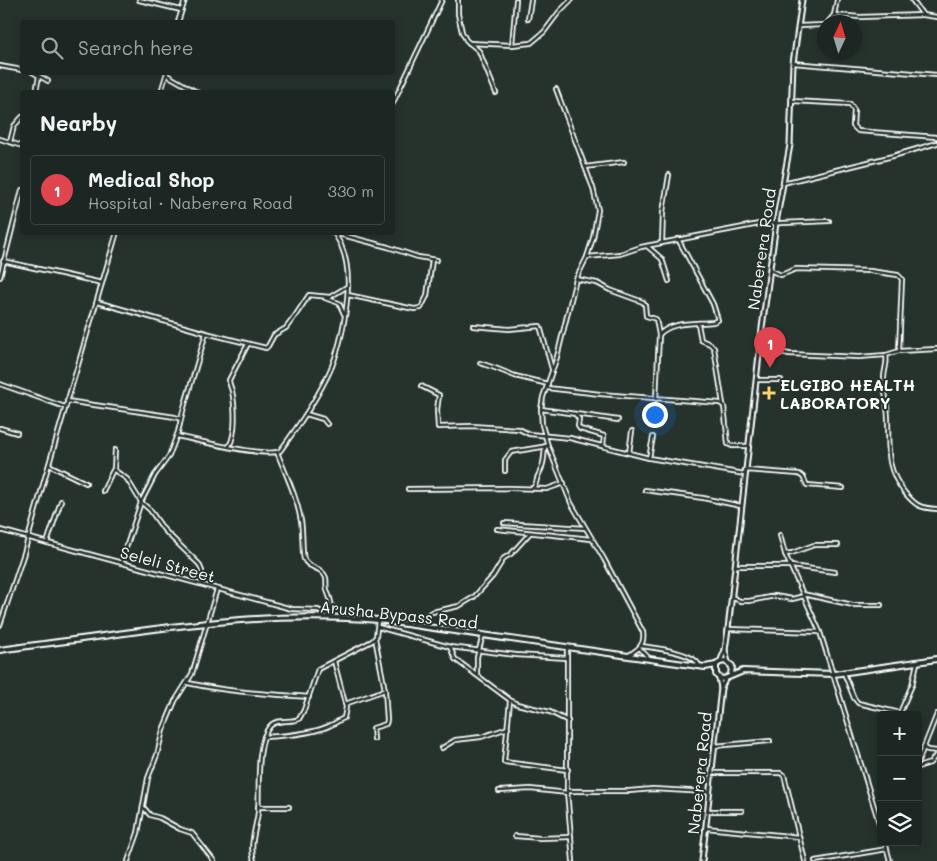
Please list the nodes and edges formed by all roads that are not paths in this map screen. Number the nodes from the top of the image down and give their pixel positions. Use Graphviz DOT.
graph roads {
  1 [pos="138,0"];
  2 [pos="185,0"];
  3 [pos="442,0"];
  4 [pos="458,0"];
  5 [pos="516,0"];
  6 [pos="531,0"];
  7 [pos="571,0"];
  8 [pos="802,0"];
  9 [pos="837,0"];
  10 [pos="912,0"];
  11 [pos="181,10"];
  12 [pos="923,14"];
  13 [pos="834,15"];
  14 [pos="937,16"];
  15 [pos="862,17"];
  16 [pos="528,19"];
  17 [pos="178,20"];
  18 [pos="817,25"];
  19 [pos="797,26"];
  20 [pos="469,43"];
  21 [pos="512,45"];
  22 [pos="794,63"];
  23 [pos="0,66"];
  24 [pos="20,70"];
  25 [pos="167,75"];
  26 [pos="169,75"];
  27 [pos="937,75"];
  28 [pos="39,76"];
  29 [pos="48,81"];
  30 [pos="556,89"];
  31 [pos="36,90"];
  32 [pos="162,90"];
  33 [pos="195,90"];
  34 [pos="496,93"];
  35 [pos="395,99"];
  36 [pos="792,101"];
  37 [pos="20,119"];
  38 [pos="937,137"];
  39 [pos="0,140"];
  40 [pos="10,142"];
  41 [pos="937,144"];
  42 [pos="20,145"];
  43 [pos="624,162"];
  44 [pos="585,167"];
  45 [pos="669,175"];
  46 [pos="784,183"];
  47 [pos="20,198"];
  48 [pos="829,221"];
  49 [pos="776,222"];
  50 [pos="116,235"];
  51 [pos="335,235"];
  52 [pos="339,235"];
  53 [pos="678,239"];
  54 [pos="662,243"];
  55 [pos="647,246"];
  56 [pos="587,257"];
  57 [pos="432,260"];
  58 [pos="436,260"];
  59 [pos="4,262"];
  60 [pos="770,270"];
  61 [pos="0,277"];
  62 [pos="576,279"];
  63 [pos="668,281"];
  64 [pos="103,283"];
  65 [pos="348,286"];
  66 [pos="348,294"];
  67 [pos="321,297"];
  68 [pos="97,302"];
  69 [pos="344,316"];
  70 [pos="698,324"];
  71 [pos="473,326"];
  72 [pos="206,333"];
  73 [pos="659,336"];
  74 [pos="248,344"];
  75 [pos="760,348"];
  76 [pos="937,349"];
  77 [pos="898,352"];
  78 [pos="886,355"];
  79 [pos="480,363"];
  80 [pos="552,371"];
  81 [pos="756,380"];
  82 [pos="782,380"];
  83 [pos="0,384"];
  84 [pos="548,384"];
  85 [pos="421,386"];
  86 [pos="547,388"];
  87 [pos="656,399"];
  88 [pos="67,401"];
  89 [pos="724,405"];
  90 [pos="65,407"];
  91 [pos="541,410"];
  92 [pos="306,414"];
  93 [pos="575,414"];
  94 [pos="181,420"];
  95 [pos="618,420"];
  96 [pos="327,424"];
  97 [pos="0,428"];
  98 [pos="632,431"];
  99 [pos="17,433"];
  100 [pos="544,435"];
  101 [pos="177,436"];
  102 [pos="653,437"];
  103 [pos="229,446"];
  104 [pos="546,446"];
  105 [pos="603,446"];
  106 [pos="748,446"];
  107 [pos="115,450"];
  108 [pos="277,452"];
  109 [pos="629,453"];
  110 [pos="650,458"];
  111 [pos="49,465"];
  112 [pos="114,470"];
  113 [pos="505,471"];
  114 [pos="745,472"];
  115 [pos="86,483"];
  116 [pos="564,483"];
  117 [pos="843,488"];
  118 [pos="408,489"];
  119 [pos="532,489"];
  120 [pos="645,490"];
  121 [pos="103,491"];
  122 [pos="60,501"];
  123 [pos="141,502"];
  124 [pos="741,506"];
  125 [pos="937,509"];
  126 [pos="504,523"];
  127 [pos="585,528"];
  128 [pos="497,529"];
  129 [pos="0,530"];
  130 [pos="530,534"];
  131 [pos="780,535"];
  132 [pos="28,538"];
  133 [pos="591,539"];
  134 [pos="47,544"];
  135 [pos="838,545"];
  136 [pos="785,554"];
  137 [pos="121,563"];
  138 [pos="735,566"];
  139 [pos="791,566"];
  140 [pos="835,572"];
  141 [pos="202,584"];
  142 [pos="217,589"];
  143 [pos="804,595"];
  144 [pos="732,597"];
  145 [pos="881,605"];
  146 [pos="330,616"];
  147 [pos="378,620"];
  148 [pos="206,624"];
  149 [pos="410,625"];
  150 [pos="0,626"];
  151 [pos="378,628"];
  152 [pos="728,629"];
  153 [pos="820,632"];
  154 [pos="483,636"];
  155 [pos="375,638"];
  156 [pos="450,647"];
  157 [pos="567,647"];
  158 [pos="640,647"];
  159 [pos="0,650"];
  160 [pos="725,650"];
  161 [pos="479,651"];
  162 [pos="629,655"];
  163 [pos="567,658"];
  164 [pos="649,659"];
  165 [pos="937,659"];
  166 [pos="334,661"];
  167 [pos="720,662"];
  168 [pos="728,662"];
  169 [pos="917,663"];
  170 [pos="716,665"];
  171 [pos="698,666"];
  172 [pos="732,666"];
  173 [pos="705,667"];
  174 [pos="743,671"];
  175 [pos="844,672"];
  176 [pos="477,674"];
  177 [pos="716,674"];
  178 [pos="834,674"];
  179 [pos="731,675"];
  180 [pos="719,678"];
  181 [pos="726,678"];
  182 [pos="188,683"];
  183 [pos="721,688"];
  184 [pos="385,690"];
  185 [pos="309,697"];
  186 [pos="510,700"];
  187 [pos="345,704"];
  188 [pos="889,711"];
  189 [pos="901,711"];
  190 [pos="937,714"];
  191 [pos="568,721"];
  192 [pos="508,728"];
  193 [pos="264,737"];
  194 [pos="374,739"];
  195 [pos="770,741"];
  196 [pos="714,746"];
  197 [pos="442,748"];
  198 [pos="924,748"];
  199 [pos="937,752"];
  200 [pos="921,756"];
  201 [pos="922,766"];
  202 [pos="568,770"];
  203 [pos="711,774"];
  204 [pos="499,791"];
  205 [pos="568,792"];
  206 [pos="708,792"];
  207 [pos="143,806"];
  208 [pos="258,807"];
  209 [pos="289,808"];
  210 [pos="706,812"];
  211 [pos="742,812"];
  212 [pos="877,816"];
  213 [pos="705,828"];
  214 [pos="515,836"];
  215 [pos="799,836"];
  216 [pos="571,837"];
  217 [pos="886,846"];
  218 [pos="886,849"];
  219 [pos="253,857"];
  220 [pos="128,861"];
  221 [pos="214,861"];
  222 [pos="248,861"];
  223 [pos="254,861"];
  224 [pos="573,861"];
  225 [pos="702,861"];
  226 [pos="805,861"];
  227 [pos="815,861"];
  228 [pos="890,861"];
  1 -- 11 [label="street"];
  2 -- 11 [label="street"];
  3 -- 35 [label="street"];
  4 -- 20 [label="street"];
  5 -- 21 [label="street"];
  6 -- 16 [label="street"];
  7 -- 21 [label="street"];
  8 -- 19 [label="street, Naberera Road"];
  9 -- 13 [label="street"];
  10 -- 12 [label="street"];
  11 -- 17 [label="street"];
  12 -- 14 [label="street"];
  12 -- 15 [label="street"];
  18 -- 19 [label="street"];
  19 -- 22 [label="street, Naberera Road"];
  20 -- 21 [label="street"];
  20 -- 34 [label="street"];
  22 -- 27 [label="street"];
  22 -- 36 [label="street, Naberera Road"];
  23 -- 24 [label="street"];
  25 -- 32 [label="street"];
  26 -- 33 [label="street"];
  28 -- 29 [label="street"];
  28 -- 31 [label="street"];
  30 -- 44 [label="street"];
  36 -- 38 [label="street"];
  36 -- 46 [label="street, Naberera Road"];
  37 -- 40 [label="street"];
  39 -- 40 [label="street"];
  40 -- 42 [label="street"];
  41 -- 46 [label="street"];
  43 -- 44 [label="street"];
  44 -- 56 [label="street"];
  45 -- 54 [label="street"];
  46 -- 49 [label="street, Naberera Road"];
  47 -- 59 [label="street"];
  48 -- 49 [label="street"];
  49 -- 53 [label="street"];
  49 -- 60 [label="street, Naberera Road"];
  50 -- 64 [label="street"];
  51 -- 65 [label="street"];
  52 -- 57 [label="street"];
  53 -- 54 [label="street"];
  53 -- 70 [label="street"];
  54 -- 55 [label="street"];
  55 -- 56 [label="street"];
  55 -- 63 [label="street"];
  56 -- 62 [label="street"];
  57 -- 58 [label="street"];
  57 -- 66 [label="street"];
  59 -- 61 [label="street"];
  59 -- 64 [label="street"];
  60 -- 75 [label="street, Naberera Road"];
  60 -- 77 [label="street"];
  62 -- 73 [label="street"];
  62 -- 80 [label="street"];
  64 -- 68 [label="street"];
  65 -- 66 [label="street"];
  65 -- 67 [label="street"];
  66 -- 69 [label="street"];
  67 -- 69 [label="street"];
  67 -- 74 [label="street"];
  68 -- 72 [label="street"];
  68 -- 88 [label="street"];
  69 -- 92 [label="street"];
  70 -- 73 [label="street"];
  70 -- 89 [label="street"];
  71 -- 80 [label="street"];
  72 -- 74 [label="street"];
  72 -- 94 [label="street"];
  73 -- 87 [label="street"];
  74 -- 103 [label="street"];
  75 -- 78 [label="street"];
  75 -- 81 [label="street, Naberera Road"];
  76 -- 77 [label="street"];
  77 -- 78 [label="street"];
  78 -- 125 [label="street"];
  79 -- 84 [label="street"];
  80 -- 84 [label="street"];
  81 -- 82 [label="street"];
  81 -- 106 [label="street, Naberera Road"];
  83 -- 90 [label="street"];
  84 -- 86 [label="street"];
  85 -- 100 [label="street"];
  86 -- 87 [label="street"];
  86 -- 91 [label="street"];
  87 -- 89 [label="street"];
  88 -- 90 [label="street"];
  88 -- 94 [label="street"];
  89 -- 106 [label="street"];
  90 -- 111 [label="street"];
  91 -- 93 [label="street"];
  91 -- 100 [label="street"];
  92 -- 96 [label="street"];
  92 -- 108 [label="street"];
  93 -- 95 [label="street"];
  93 -- 105 [label="street"];
  94 -- 101 [label="street"];
  97 -- 99 [label="street"];
  98 -- 109 [label="street"];
  100 -- 104 [label="street"];
  100 -- 105 [label="street"];
  101 -- 103 [label="street"];
  101 -- 123 [label="street"];
  102 -- 110 [label="street"];
  103 -- 108 [label="street"];
  104 -- 113 [label="street"];
  104 -- 116 [label="street"];
  104 -- 119 [label="street"];
  105 -- 109 [label="street"];
  106 -- 114 [label="street, Naberera Road"];
  107 -- 112 [label="street"];
  108 -- 146 [label="street"];
  109 -- 110 [label="street"];
  110 -- 114 [label="street"];
  111 -- 115 [label="street"];
  111 -- 132 [label="street"];
  112 -- 121 [label="street"];
  112 -- 123 [label="street"];
  114 -- 117 [label="street"];
  114 -- 124 [label="street, Naberera Road"];
  116 -- 119 [label="street"];
  116 -- 127 [label="street"];
  118 -- 119 [label="street"];
  120 -- 124 [label="street"];
  122 -- 134 [label="street"];
  123 -- 137 [label="street"];
  123 -- 141 [label="street"];
  124 -- 138 [label="street, Naberera Road"];
  126 -- 127 [label="street"];
  127 -- 133 [label="street"];
  128 -- 130 [label="street"];
  129 -- 132 [label="street, Seleli Street"];
  130 -- 133 [label="street"];
  130 -- 149 [label="street"];
  131 -- 136 [label="street"];
  132 -- 134 [label="street, Seleli Street"];
  132 -- 150 [label="street"];
  133 -- 158 [label="street"];
  134 -- 137 [label="street, Seleli Street"];
  135 -- 136 [label="street"];
  136 -- 139 [label="street"];
  137 -- 141 [label="street, Seleli Street"];
  138 -- 139 [label="street"];
  138 -- 144 [label="street, Naberera Road"];
  139 -- 140 [label="street"];
  139 -- 143 [label="street"];
  141 -- 142 [label="street, Seleli Street"];
  142 -- 146 [label="street, Seleli Street"];
  142 -- 148 [label="street"];
  143 -- 144 [label="street"];
  143 -- 145 [label="street"];
  143 -- 153 [label="street"];
  144 -- 152 [label="street, Naberera Road"];
  146 -- 147 [label="main road, Arusha Bypass Road"];
  146 -- 148 [label="main road, Arusha Bypass Road"];
  147 -- 149 [label="main road, Arusha Bypass Road"];
  147 -- 151 [label="street"];
  148 -- 159 [label="main road, Arusha Bypass Road"];
  148 -- 182 [label="street"];
  149 -- 154 [label="main road, Arusha Bypass Road"];
  151 -- 155 [label="street"];
  151 -- 156 [label="street"];
  152 -- 153 [label="street"];
  152 -- 160 [label="street, Naberera Road"];
  153 -- 178 [label="street"];
  154 -- 157 [label="main road, Arusha Bypass Road"];
  154 -- 161 [label="street"];
  155 -- 166 [label="street"];
  155 -- 184 [label="street"];
  156 -- 161 [label="street"];
  156 -- 176 [label="street"];
  157 -- 162 [label="main road, Arusha Bypass Road"];
  157 -- 163 [label="street"];
  158 -- 162 [label="street"];
  158 -- 164 [label="street"];
  158 -- 171 [label="street"];
  160 -- 167 [label="street, Naberera Road"];
  160 -- 168 [label="street, Naberera Road"];
  161 -- 163 [label="street"];
  161 -- 176 [label="street"];
  162 -- 164 [label="main road, Arusha Bypass Road"];
  163 -- 191 [label="street"];
  164 -- 171 [label="main road, Arusha Bypass Road"];
  165 -- 169 [label="main road"];
  166 -- 185 [label="street"];
  166 -- 187 [label="street"];
  167 -- 168 [label="main road"];
  167 -- 170 [label="main road, Arusha Bypass Road"];
  168 -- 172 [label="main road"];
  169 -- 175 [label="main road"];
  169 -- 189 [label="street"];
  170 -- 173 [label="main road, Arusha Bypass Road"];
  170 -- 177 [label="main road"];
  171 -- 173 [label="main road, Arusha Bypass Road"];
  172 -- 174 [label="main road"];
  172 -- 179 [label="main road"];
  173 -- 177 [label="main road, Arusha Bypass Road"];
  174 -- 178 [label="main road"];
  174 -- 179 [label="main road"];
  175 -- 178 [label="main road"];
  175 -- 188 [label="street"];
  176 -- 186 [label="street"];
  177 -- 180 [label="main road, Arusha Bypass Road"];
  178 -- 212 [label="street"];
  179 -- 181 [label="main road"];
  180 -- 181 [label="main road"];
  180 -- 183 [label="street, Naberera Road"];
  181 -- 183 [label="street, Naberera Road"];
  182 -- 185 [label="street"];
  182 -- 207 [label="street"];
  183 -- 196 [label="street, Naberera Road"];
  184 -- 187 [label="street"];
  184 -- 194 [label="street"];
  185 -- 193 [label="street"];
  186 -- 191 [label="street"];
  186 -- 192 [label="street"];
  187 -- 193 [label="street"];
  190 -- 198 [label="street"];
  191 -- 202 [label="street"];
  192 -- 197 [label="street"];
  192 -- 202 [label="street"];
  193 -- 208 [label="street"];
  195 -- 196 [label="street"];
  196 -- 203 [label="street, Naberera Road"];
  198 -- 199 [label="street"];
  198 -- 200 [label="street"];
  199 -- 201 [label="street"];
  202 -- 205 [label="street"];
  203 -- 206 [label="street, Naberera Road"];
  203 -- 215 [label="street"];
  204 -- 205 [label="street"];
  205 -- 206 [label="street"];
  205 -- 216 [label="street"];
  206 -- 210 [label="street, Naberera Road"];
  207 -- 220 [label="street"];
  207 -- 221 [label="street"];
  208 -- 209 [label="street"];
  208 -- 219 [label="street"];
  210 -- 211 [label="street"];
  210 -- 213 [label="street, Naberera Road"];
  213 -- 215 [label="street"];
  213 -- 225 [label="street, Naberera Road"];
  214 -- 216 [label="street"];
  215 -- 226 [label="street"];
  216 -- 224 [label="street"];
  217 -- 218 [label="street"];
  218 -- 227 [label="street"];
  218 -- 228 [label="street"];
  219 -- 222 [label="street"];
  219 -- 223 [label="street"];
}
